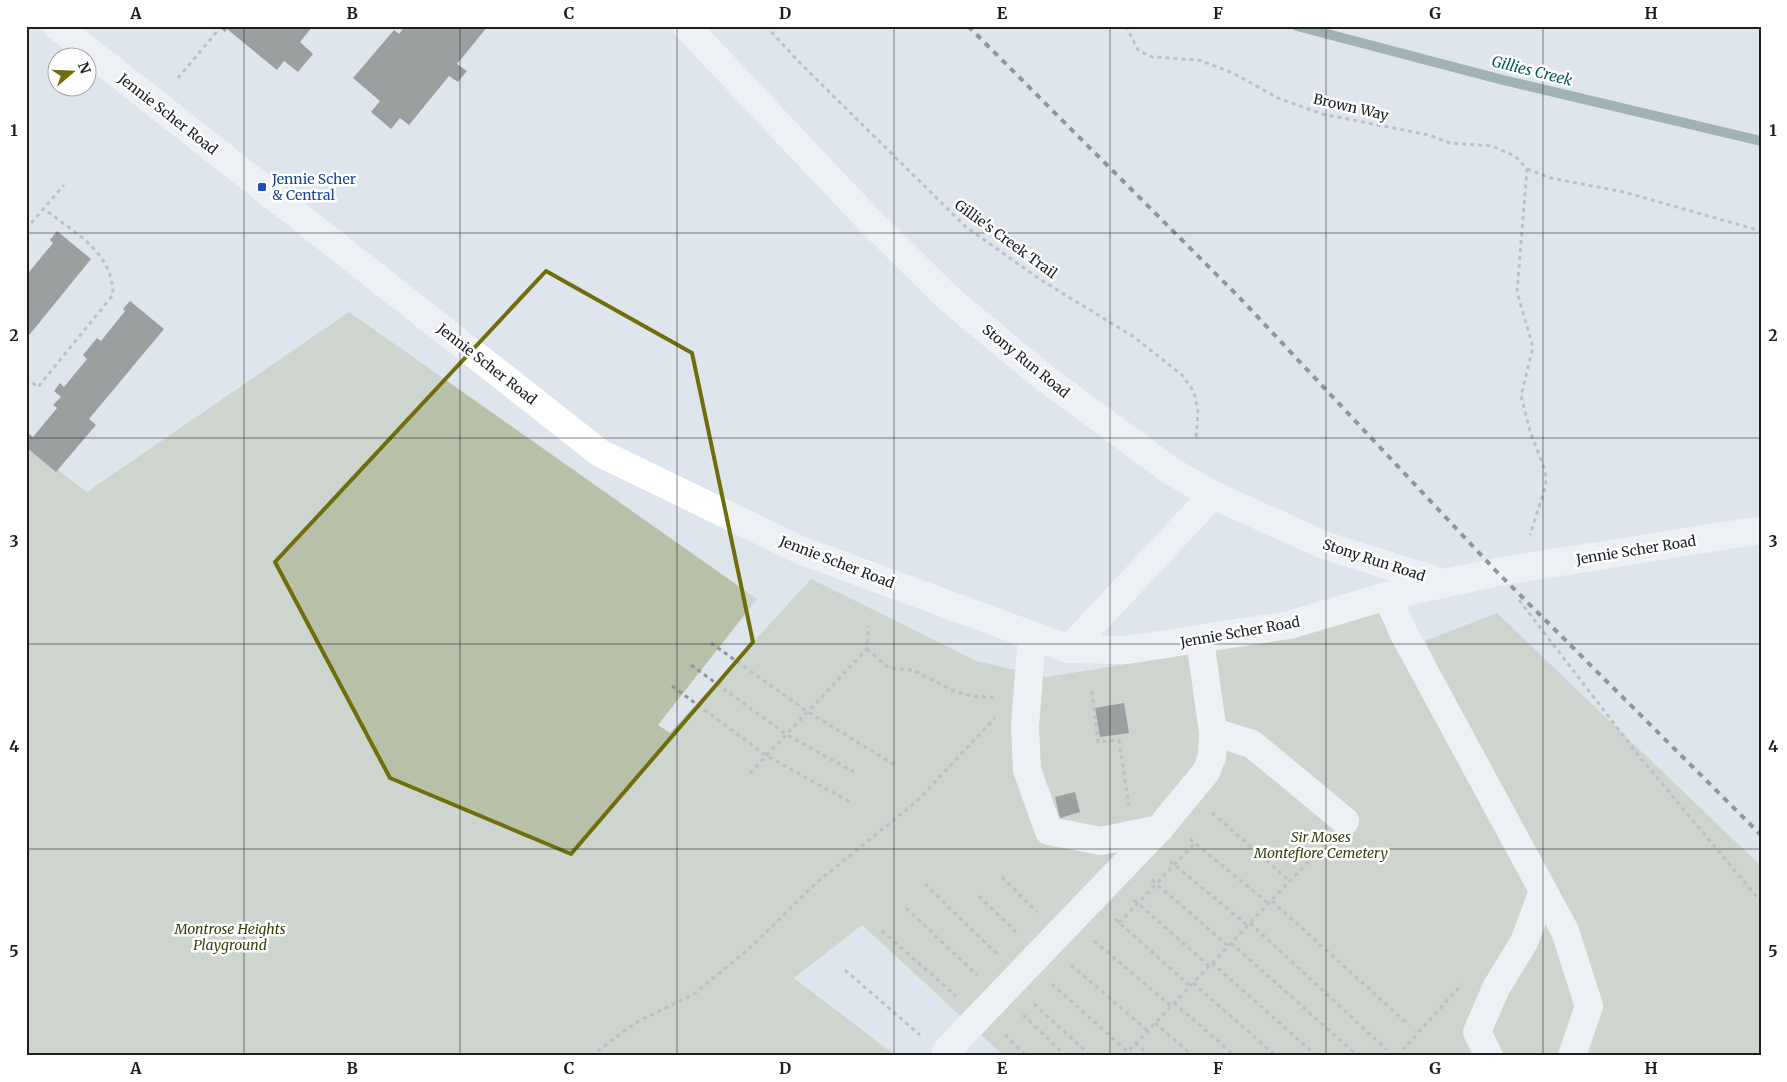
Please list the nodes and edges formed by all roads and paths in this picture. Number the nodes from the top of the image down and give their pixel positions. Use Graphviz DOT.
graph roads {
  1 [pos="57,26"];
  2 [pos="686,26"];
  3 [pos="766,26"];
  4 [pos="1126,26"];
  5 [pos="220,28"];
  6 [pos="178,78"];
  7 [pos="1527,169"];
  8 [pos="64,185"];
  9 [pos="44,209"];
  10 [pos="26,229"];
  11 [pos="1761,231"];
  12 [pos="26,378"];
  13 [pos="1196,439"];
  14 [pos="1213,495"];
  15 [pos="1761,530"];
  16 [pos="1509,570"];
  17 [pos="1444,582"];
  18 [pos="1387,596"];
  19 [pos="868,626"];
  20 [pos="1032,635"];
  21 [pos="1200,640"];
  22 [pos="711,643"];
  23 [pos="867,649"];
  24 [pos="1069,649"];
  25 [pos="690,665"];
  26 [pos="672,686"];
  27 [pos="1092,691"];
  28 [pos="972,696"];
  29 [pos="808,712"];
  30 [pos="997,716"];
  31 [pos="1213,732"];
  32 [pos="787,735"];
  33 [pos="767,756"];
  34 [pos="895,764"];
  35 [pos="854,772"];
  36 [pos="750,773"];
  37 [pos="1189,793"];
  38 [pos="850,802"];
  39 [pos="1345,822"];
  40 [pos="1195,843"];
  41 [pos="1141,844"];
  42 [pos="1174,864"];
  43 [pos="1002,877"];
  44 [pos="1290,881"];
  45 [pos="925,884"];
  46 [pos="1156,884"];
  47 [pos="1543,891"];
  48 [pos="979,896"];
  49 [pos="1091,900"];
  50 [pos="1270,902"];
  51 [pos="1761,902"];
  52 [pos="1138,904"];
  53 [pos="906,908"];
  54 [pos="1119,923"];
  55 [pos="1249,925"];
  56 [pos="882,931"];
  57 [pos="1230,945"];
  58 [pos="1030,963"];
  59 [pos="1211,964"];
  60 [pos="845,970"];
  61 [pos="1192,984"];
  62 [pos="1174,1003"];
  63 [pos="1171,1006"];
  64 [pos="1439,1009"];
  65 [pos="979,1017"];
  66 [pos="1155,1023"];
  67 [pos="1408,1025"];
  68 [pos="1148,1031"];
  69 [pos="1136,1044"];
  70 [pos="1387,1050"];
  71 [pos="946,1051"];
  72 [pos="1128,1052"];
  73 [pos="591,1056"];
  74 [pos="1066,1056"];
  75 [pos="1091,1056"];
  76 [pos="1124,1056"];
  77 [pos="1150,1056"];
  78 [pos="1193,1056"];
  79 [pos="1235,1056"];
  80 [pos="1276,1056"];
  81 [pos="1317,1056"];
  82 [pos="1358,1056"];
  83 [pos="1398,1056"];
  84 [pos="1489,1056"];
  85 [pos="1572,1056"];
  1 -- 20 [label="street, Jennie Scher Road"];
  2 -- 14 [label="street, Stony Run Road"];
  3 -- 13 [label="path, Gillie's Creek Trail"];
  4 -- 7 [label="path, Brown Way"];
  5 -- 6 [label="path"];
  7 -- 11 [label="path, Brown Way"];
  7 -- 16 [label="path"];
  8 -- 9 [label="path"];
  9 -- 10 [label="path"];
  9 -- 12 [label="path"];
  14 -- 17 [label="street, Stony Run Road"];
  14 -- 24 [label="street"];
  15 -- 16 [label="street, Jennie Scher Road"];
  16 -- 17 [label="street, Jennie Scher Road"];
  16 -- 51 [label="path"];
  17 -- 18 [label="street, Jennie Scher Road"];
  18 -- 21 [label="street, Jennie Scher Road"];
  18 -- 47 [label="street"];
  19 -- 23 [label="path"];
  20 -- 24 [label="street, Jennie Scher Road"];
  20 -- 41 [label="street"];
  21 -- 24 [label="street, Jennie Scher Road"];
  21 -- 31 [label="street"];
  22 -- 29 [label="path"];
  23 -- 28 [label="path"];
  23 -- 29 [label="path"];
  25 -- 32 [label="path"];
  26 -- 33 [label="path"];
  27 -- 41 [label="path"];
  29 -- 32 [label="path"];
  29 -- 34 [label="path"];
  30 -- 73 [label="path"];
  31 -- 37 [label="street"];
  31 -- 39 [label="street"];
  32 -- 33 [label="path"];
  32 -- 35 [label="path"];
  33 -- 36 [label="path"];
  33 -- 38 [label="path"];
  37 -- 41 [label="street"];
  37 -- 44 [label="path"];
  39 -- 44 [label="path"];
  40 -- 41 [label="path"];
  40 -- 42 [label="path"];
  40 -- 50 [label="path"];
  41 -- 42 [label="path"];
  41 -- 46 [label="path"];
  41 -- 49 [label="street"];
  41 -- 52 [label="path"];
  42 -- 46 [label="path"];
  42 -- 55 [label="path"];
  43 -- 58 [label="path"];
  44 -- 50 [label="path"];
  45 -- 58 [label="path"];
  46 -- 52 [label="path"];
  46 -- 57 [label="path"];
  47 -- 84 [label="street"];
  47 -- 85 [label="street"];
  48 -- 58 [label="path"];
  49 -- 54 [label="path"];
  49 -- 58 [label="street"];
  50 -- 55 [label="path"];
  50 -- 67 [label="path"];
  52 -- 54 [label="path"];
  52 -- 59 [label="path"];
  53 -- 58 [label="path"];
  54 -- 61 [label="path"];
  55 -- 57 [label="path"];
  55 -- 70 [label="path"];
  56 -- 65 [label="path"];
  57 -- 59 [label="path"];
  57 -- 82 [label="path"];
  58 -- 63 [label="path"];
  58 -- 65 [label="street"];
  58 -- 68 [label="path"];
  58 -- 72 [label="path"];
  58 -- 74 [label="path"];
  58 -- 75 [label="path"];
  59 -- 61 [label="path"];
  59 -- 81 [label="path"];
  60 -- 71 [label="path"];
  61 -- 62 [label="path"];
  61 -- 80 [label="path"];
  62 -- 63 [label="path"];
  62 -- 79 [label="path"];
  63 -- 66 [label="path"];
  64 -- 83 [label="path"];
  65 -- 71 [label="street"];
  66 -- 68 [label="path"];
  66 -- 78 [label="path"];
  68 -- 69 [label="path"];
  69 -- 72 [label="path"];
  69 -- 77 [label="path"];
  72 -- 76 [label="path"];
}
